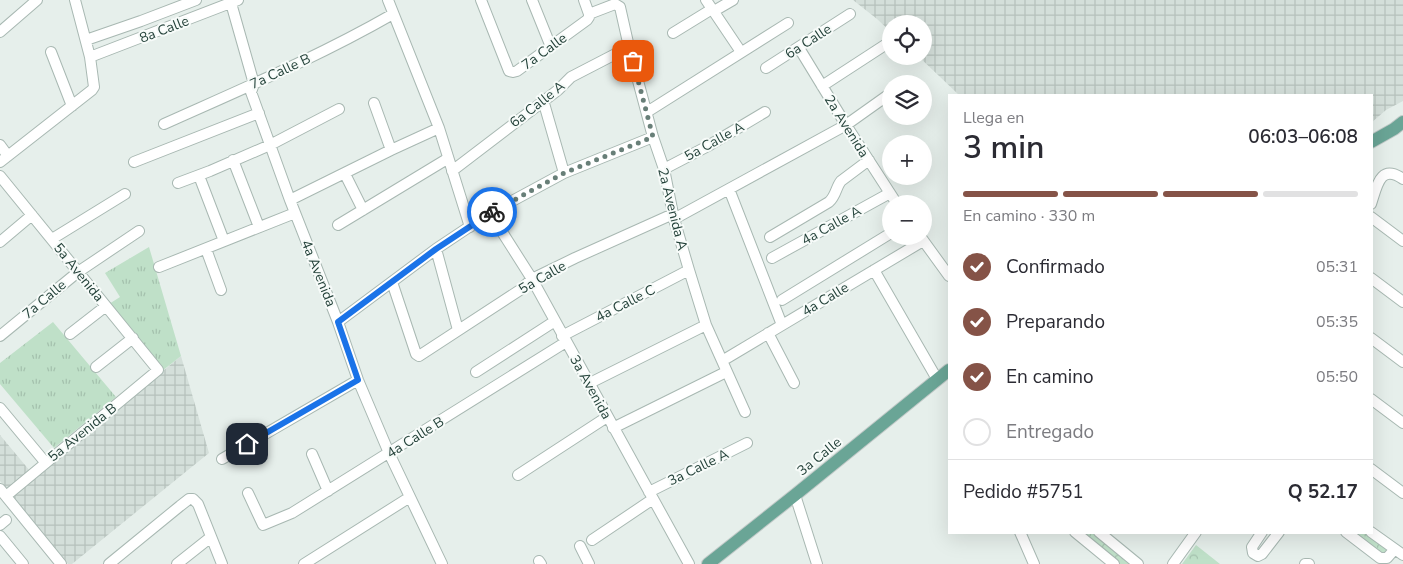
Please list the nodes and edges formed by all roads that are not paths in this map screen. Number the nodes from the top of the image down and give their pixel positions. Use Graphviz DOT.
graph roads {
  1 [pos="37,0"];
  2 [pos="196,0"];
  3 [pos="388,0"];
  4 [pos="481,0"];
  5 [pos="532,0"];
  6 [pos="584,0"];
  7 [pos="733,0"];
  8 [pos="78,1"];
  9 [pos="235,2"];
  10 [pos="615,4"];
  11 [pos="711,7"];
  12 [pos="394,14"];
  13 [pos="589,14"];
  14 [pos="850,14"];
  15 [pos="788,23"];
  16 [pos="0,32"];
  17 [pos="673,33"];
  18 [pos="86,40"];
  19 [pos="551,46"];
  20 [pos="629,47"];
  21 [pos="882,47"];
  22 [pos="798,48"];
  23 [pos="51,52"];
  24 [pos="741,52"];
  25 [pos="90,57"];
  26 [pos="766,68"];
  27 [pos="254,84"];
  28 [pos="822,86"];
  29 [pos="882,99"];
  30 [pos="543,100"];
  31 [pos="374,103"];
  32 [pos="72,106"];
  33 [pos="339,109"];
  34 [pos="647,112"];
  35 [pos="765,112"];
  36 [pos="259,113"];
  37 [pos="1403,122"];
  38 [pos="164,124"];
  39 [pos="846,125"];
  40 [pos="439,128"];
  41 [pos="653,137"];
  42 [pos="1373,141"];
  43 [pos="0,144"];
  44 [pos="270,145"];
  45 [pos="391,150"];
  46 [pos="4,159"];
  47 [pos="447,159"];
  48 [pos="233,160"];
  49 [pos="869,160"];
  50 [pos="134,162"];
  51 [pos="664,169"];
  52 [pos="452,171"];
  53 [pos="564,173"];
  54 [pos="345,174"];
  55 [pos="1,178"];
  56 [pos="1403,179"];
  57 [pos="201,181"];
  58 [pos="178,183"];
  59 [pos="729,188"];
  60 [pos="890,193"];
  61 [pos="125,194"];
  62 [pos="1373,199"];
  63 [pos="290,200"];
  64 [pos="363,210"];
  65 [pos="295,213"];
  66 [pos="490,213"];
  67 [pos="32,215"];
  68 [pos="674,216"];
  69 [pos="1373,218"];
  70 [pos="338,225"];
  71 [pos="259,227"];
  72 [pos="470,227"];
  73 [pos="138,232"];
  74 [pos="770,237"];
  75 [pos="52,239"];
  76 [pos="882,239"];
  77 [pos="224,241"];
  78 [pos="1403,241"];
  79 [pos="0,242"];
  80 [pos="912,245"];
  81 [pos="927,245"];
  82 [pos="206,249"];
  83 [pos="436,249"];
  84 [pos="772,258"];
  85 [pos="159,267"];
  86 [pos="689,270"];
  87 [pos="874,270"];
  88 [pos="78,272"];
  89 [pos="948,275"];
  90 [pos="532,279"];
  91 [pos="1373,280"];
  92 [pos="392,282"];
  93 [pos="221,290"];
  94 [pos="782,300"];
  95 [pos="1403,302"];
  96 [pos="106,306"];
  97 [pos="555,321"];
  98 [pos="338,322"];
  99 [pos="706,325"];
  100 [pos="782,325"];
  101 [pos="458,330"];
  102 [pos="768,333"];
  103 [pos="70,334"];
  104 [pos="0,336"];
  105 [pos="132,338"];
  106 [pos="564,339"];
  107 [pos="1373,340"];
  108 [pos="727,358"];
  109 [pos="1403,362"];
  110 [pos="96,367"];
  111 [pos="158,369"];
  112 [pos="948,371"];
  113 [pos="476,372"];
  114 [pos="726,372"];
  115 [pos="937,379"];
  116 [pos="358,380"];
  117 [pos="590,383"];
  118 [pos="794,383"];
  119 [pos="1373,401"];
  120 [pos="0,408"];
  121 [pos="745,412"];
  122 [pos="607,416"];
  123 [pos="1403,424"];
  124 [pos="614,428"];
  125 [pos="747,443"];
  126 [pos="389,453"];
  127 [pos="312,454"];
  128 [pos="222,459"];
  129 [pos="45,462"];
  130 [pos="1373,470"];
  131 [pos="518,475"];
  132 [pos="328,491"];
  133 [pos="3,493"];
  134 [pos="248,493"];
  135 [pos="1403,493"];
  136 [pos="651,495"];
  137 [pos="795,495"];
  138 [pos="410,496"];
  139 [pos="1373,533"];
  140 [pos="1021,534"];
  141 [pos="1077,534"];
  142 [pos="1101,534"];
  143 [pos="1195,534"];
  144 [pos="1261,534"];
  145 [pos="1277,534"];
  146 [pos="1349,534"];
  147 [pos="0,536"];
  148 [pos="211,537"];
  149 [pos="592,540"];
  150 [pos="580,546"];
  151 [pos="1399,552"];
  152 [pos="58,563"];
  153 [pos="1134,563"];
  154 [pos="22,564"];
  155 [pos="109,564"];
  156 [pos="177,564"];
  157 [pos="222,564"];
  158 [pos="304,564"];
  159 [pos="442,564"];
  160 [pos="589,564"];
  161 [pos="689,564"];
  162 [pos="708,564"];
  163 [pos="817,564"];
  164 [pos="1034,564"];
  165 [pos="1114,564"];
  166 [pos="1173,564"];
  1 -- 16 [label="street"];
  2 -- 18 [label="street"];
  3 -- 12 [label="street"];
  4 -- 19 [label="street, 7a Calle"];
  5 -- 19 [label="street"];
  6 -- 13 [label="street"];
  7 -- 11 [label="street"];
  8 -- 18 [label="street"];
  9 -- 25 [label="street, 8a Calle"];
  9 -- 27 [label="street, 4a Avenida"];
  10 -- 13 [label="street, 7a Calle"];
  10 -- 20 [label="street, 2a Avenida A"];
  11 -- 17 [label="street"];
  11 -- 24 [label="street"];
  12 -- 27 [label="street, 7a Calle B"];
  12 -- 40 [label="street"];
  13 -- 19 [label="street, 7a Calle"];
  14 -- 22 [label="street, 6a Calle"];
  15 -- 24 [label="street"];
  18 -- 25 [label="street"];
  20 -- 30 [label="street, 6a Calle A"];
  20 -- 34 [label="street, 2a Avenida A"];
  21 -- 28 [label="street"];
  22 -- 26 [label="street, 6a Calle"];
  22 -- 28 [label="street, 2a Avenida"];
  23 -- 32 [label="street"];
  24 -- 34 [label="street"];
  25 -- 32 [label="street"];
  27 -- 36 [label="street, 4a Avenida"];
  27 -- 38 [label="street, 7a Calle B"];
  28 -- 39 [label="street, 2a Avenida"];
  29 -- 39 [label="street, 5a Calle"];
  30 -- 52 [label="street, 6a Calle A"];
  30 -- 53 [label="street"];
  31 -- 45 [label="street"];
  32 -- 46 [label="street"];
  33 -- 44 [label="street"];
  34 -- 41 [label="street, 2a Avenida A"];
  35 -- 51 [label="street, 5a Calle A"];
  36 -- 44 [label="street, 4a Avenida"];
  36 -- 50 [label="street"];
  37 -- 42 [label="main road"];
  39 -- 49 [label="street, 2a Avenida"];
  39 -- 59 [label="street, 5a Calle"];
  40 -- 45 [label="street"];
  40 -- 47 [label="street"];
  41 -- 51 [label="street, 2a Avenida A"];
  41 -- 53 [label="street"];
  43 -- 46 [label="street"];
  44 -- 48 [label="street"];
  44 -- 63 [label="street, 4a Avenida"];
  45 -- 54 [label="street"];
  47 -- 52 [label="street"];
  47 -- 64 [label="street"];
  48 -- 58 [label="street"];
  48 -- 71 [label="street"];
  49 -- 60 [label="street, 2a Avenida"];
  49 -- 74 [label="street"];
  51 -- 68 [label="street, 2a Avenida A"];
  52 -- 72 [label="street"];
  53 -- 66 [label="street"];
  54 -- 63 [label="street"];
  54 -- 64 [label="street"];
  55 -- 67 [label="street, 5a Avenida"];
  56 -- 62 [label="street"];
  57 -- 77 [label="street"];
  59 -- 68 [label="street, 5a Calle"];
  59 -- 100 [label="street"];
  60 -- 84 [label="street, 4a Calle A"];
  61 -- 75 [label="street"];
  63 -- 65 [label="street, 4a Avenida"];
  64 -- 70 [label="street"];
  65 -- 71 [label="street"];
  65 -- 98 [label="street, 4a Avenida"];
  66 -- 72 [label="street"];
  66 -- 90 [label="street, 3a Avenida"];
  67 -- 75 [label="street, 5a Avenida"];
  67 -- 79 [label="street"];
  68 -- 86 [label="street, 2a Avenida A"];
  68 -- 90 [label="street, 5a Calle"];
  69 -- 78 [label="street"];
  71 -- 77 [label="street"];
  72 -- 83 [label="street"];
  73 -- 88 [label="street, 7a Calle"];
  75 -- 88 [label="street, 5a Avenida"];
  76 -- 94 [label="street"];
  77 -- 82 [label="street"];
  80 -- 87 [label="street, 4a Calle"];
  81 -- 89 [label="street"];
  82 -- 85 [label="street"];
  82 -- 93 [label="street"];
  83 -- 92 [label="street"];
  83 -- 101 [label="street"];
  86 -- 99 [label="street, 2a Avenida A"];
  86 -- 106 [label="street, 4a Calle C"];
  87 -- 100 [label="street, 4a Calle"];
  87 -- 115 [label="street"];
  88 -- 96 [label="street, 5a Avenida"];
  88 -- 104 [label="street, 7a Calle"];
  90 -- 97 [label="street, 3a Avenida"];
  90 -- 101 [label="street, 5a Calle"];
  91 -- 95 [label="street"];
  92 -- 98 [label="street"];
  92 -- 101 [label="street, 5a Calle"];
  96 -- 103 [label="street"];
  96 -- 105 [label="street, 5a Avenida"];
  97 -- 106 [label="street, 3a Avenida"];
  97 -- 113 [label="street"];
  98 -- 116 [label="street, 4a Avenida"];
  99 -- 114 [label="street, 2a Avenida A"];
  99 -- 117 [label="street"];
  100 -- 102 [label="street, 4a Calle"];
  102 -- 108 [label="street, 4a Calle"];
  102 -- 118 [label="street"];
  105 -- 110 [label="street"];
  105 -- 111 [label="street, 5a Avenida"];
  106 -- 117 [label="street, 3a Avenida"];
  106 -- 126 [label="street, 4a Calle B"];
  107 -- 109 [label="street"];
  111 -- 129 [label="street, 5a Avenida B"];
  112 -- 115 [label="main road, 3a Calle"];
  114 -- 121 [label="street, 2a Avenida A"];
  114 -- 124 [label="street"];
  115 -- 137 [label="main road, 3a Calle"];
  116 -- 126 [label="street, 4a Avenida"];
  116 -- 128 [label="street"];
  117 -- 122 [label="street, 3a Avenida"];
  119 -- 123 [label="street"];
  120 -- 129 [label="street"];
  122 -- 124 [label="street, 3a Avenida"];
  122 -- 131 [label="street"];
  124 -- 136 [label="street, 3a Avenida"];
  125 -- 136 [label="street, 3a Calle A"];
  126 -- 132 [label="street, 4a Calle B"];
  126 -- 138 [label="street, 4a Avenida"];
  127 -- 132 [label="street"];
  129 -- 133 [label="street, 5a Avenida B"];
  130 -- 135 [label="street"];
  132 -- 134 [label="street, 4a Calle B"];
  133 -- 152 [label="street"];
  136 -- 149 [label="street, 3a Calle A"];
  136 -- 161 [label="street, 3a Avenida"];
  137 -- 162 [label="main road, 3a Calle"];
  137 -- 163 [label="street"];
  138 -- 158 [label="street"];
  138 -- 159 [label="street, 4a Avenida"];
  139 -- 151 [label="street"];
  140 -- 164 [label="street"];
  141 -- 165 [label="street"];
  142 -- 153 [label="street"];
  143 -- 166 [label="street"];
  144 -- 145 [label="street"];
  146 -- 151 [label="street"];
  147 -- 154 [label="street"];
  148 -- 155 [label="street"];
  148 -- 156 [label="street"];
  148 -- 157 [label="street"];
  150 -- 160 [label="street"];
}
